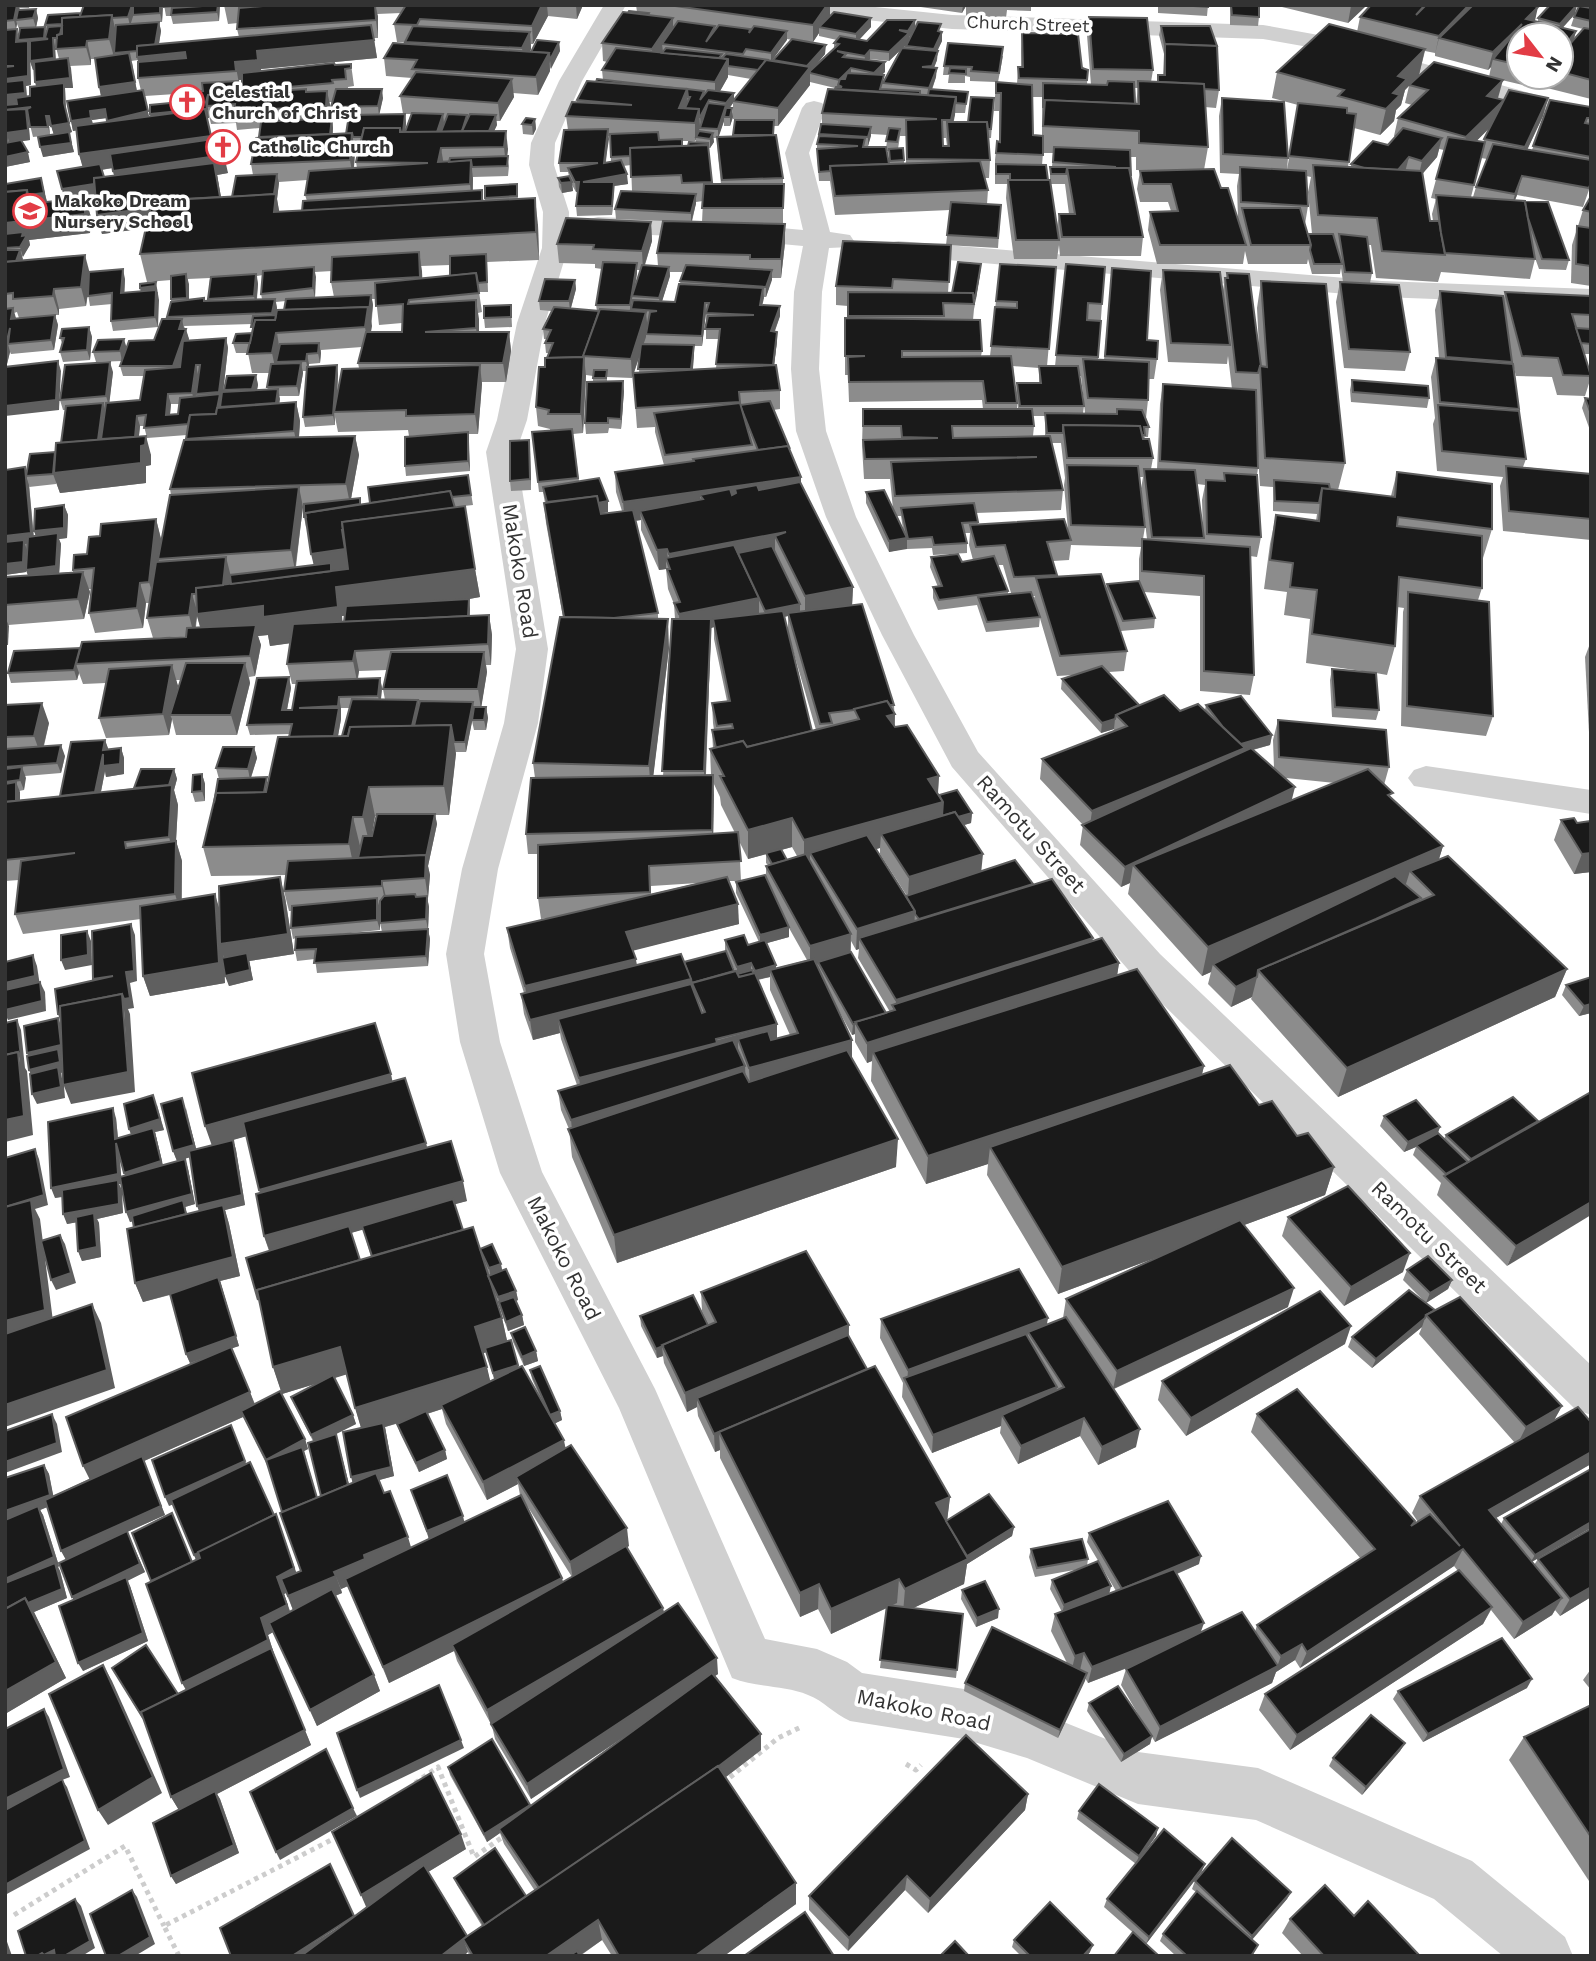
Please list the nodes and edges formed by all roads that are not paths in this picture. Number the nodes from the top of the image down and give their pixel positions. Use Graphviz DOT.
graph roads {
  1 [pos="615,5"];
  2 [pos="790,5"];
  3 [pos="814,108"];
  4 [pos="1591,118"];
  5 [pos="557,223"];
  6 [pos="818,238"];
  7 [pos="1591,297"];
  8 [pos="1426,778"];
  9 [pos="1591,802"];
  10 [pos="1591,1395"];
  11 [pos="1546,1956"];
  1 -- 5 [label="street, Makoko Road"];
  2 -- 4 [label="street, Church Street"];
  3 -- 6 [label="street, Ramotu Street"];
  5 -- 6 [label="street"];
  5 -- 11 [label="street, Makoko Road"];
  6 -- 7 [label="street"];
  6 -- 10 [label="street, Ramotu Street"];
  8 -- 9 [label="street"];
}
